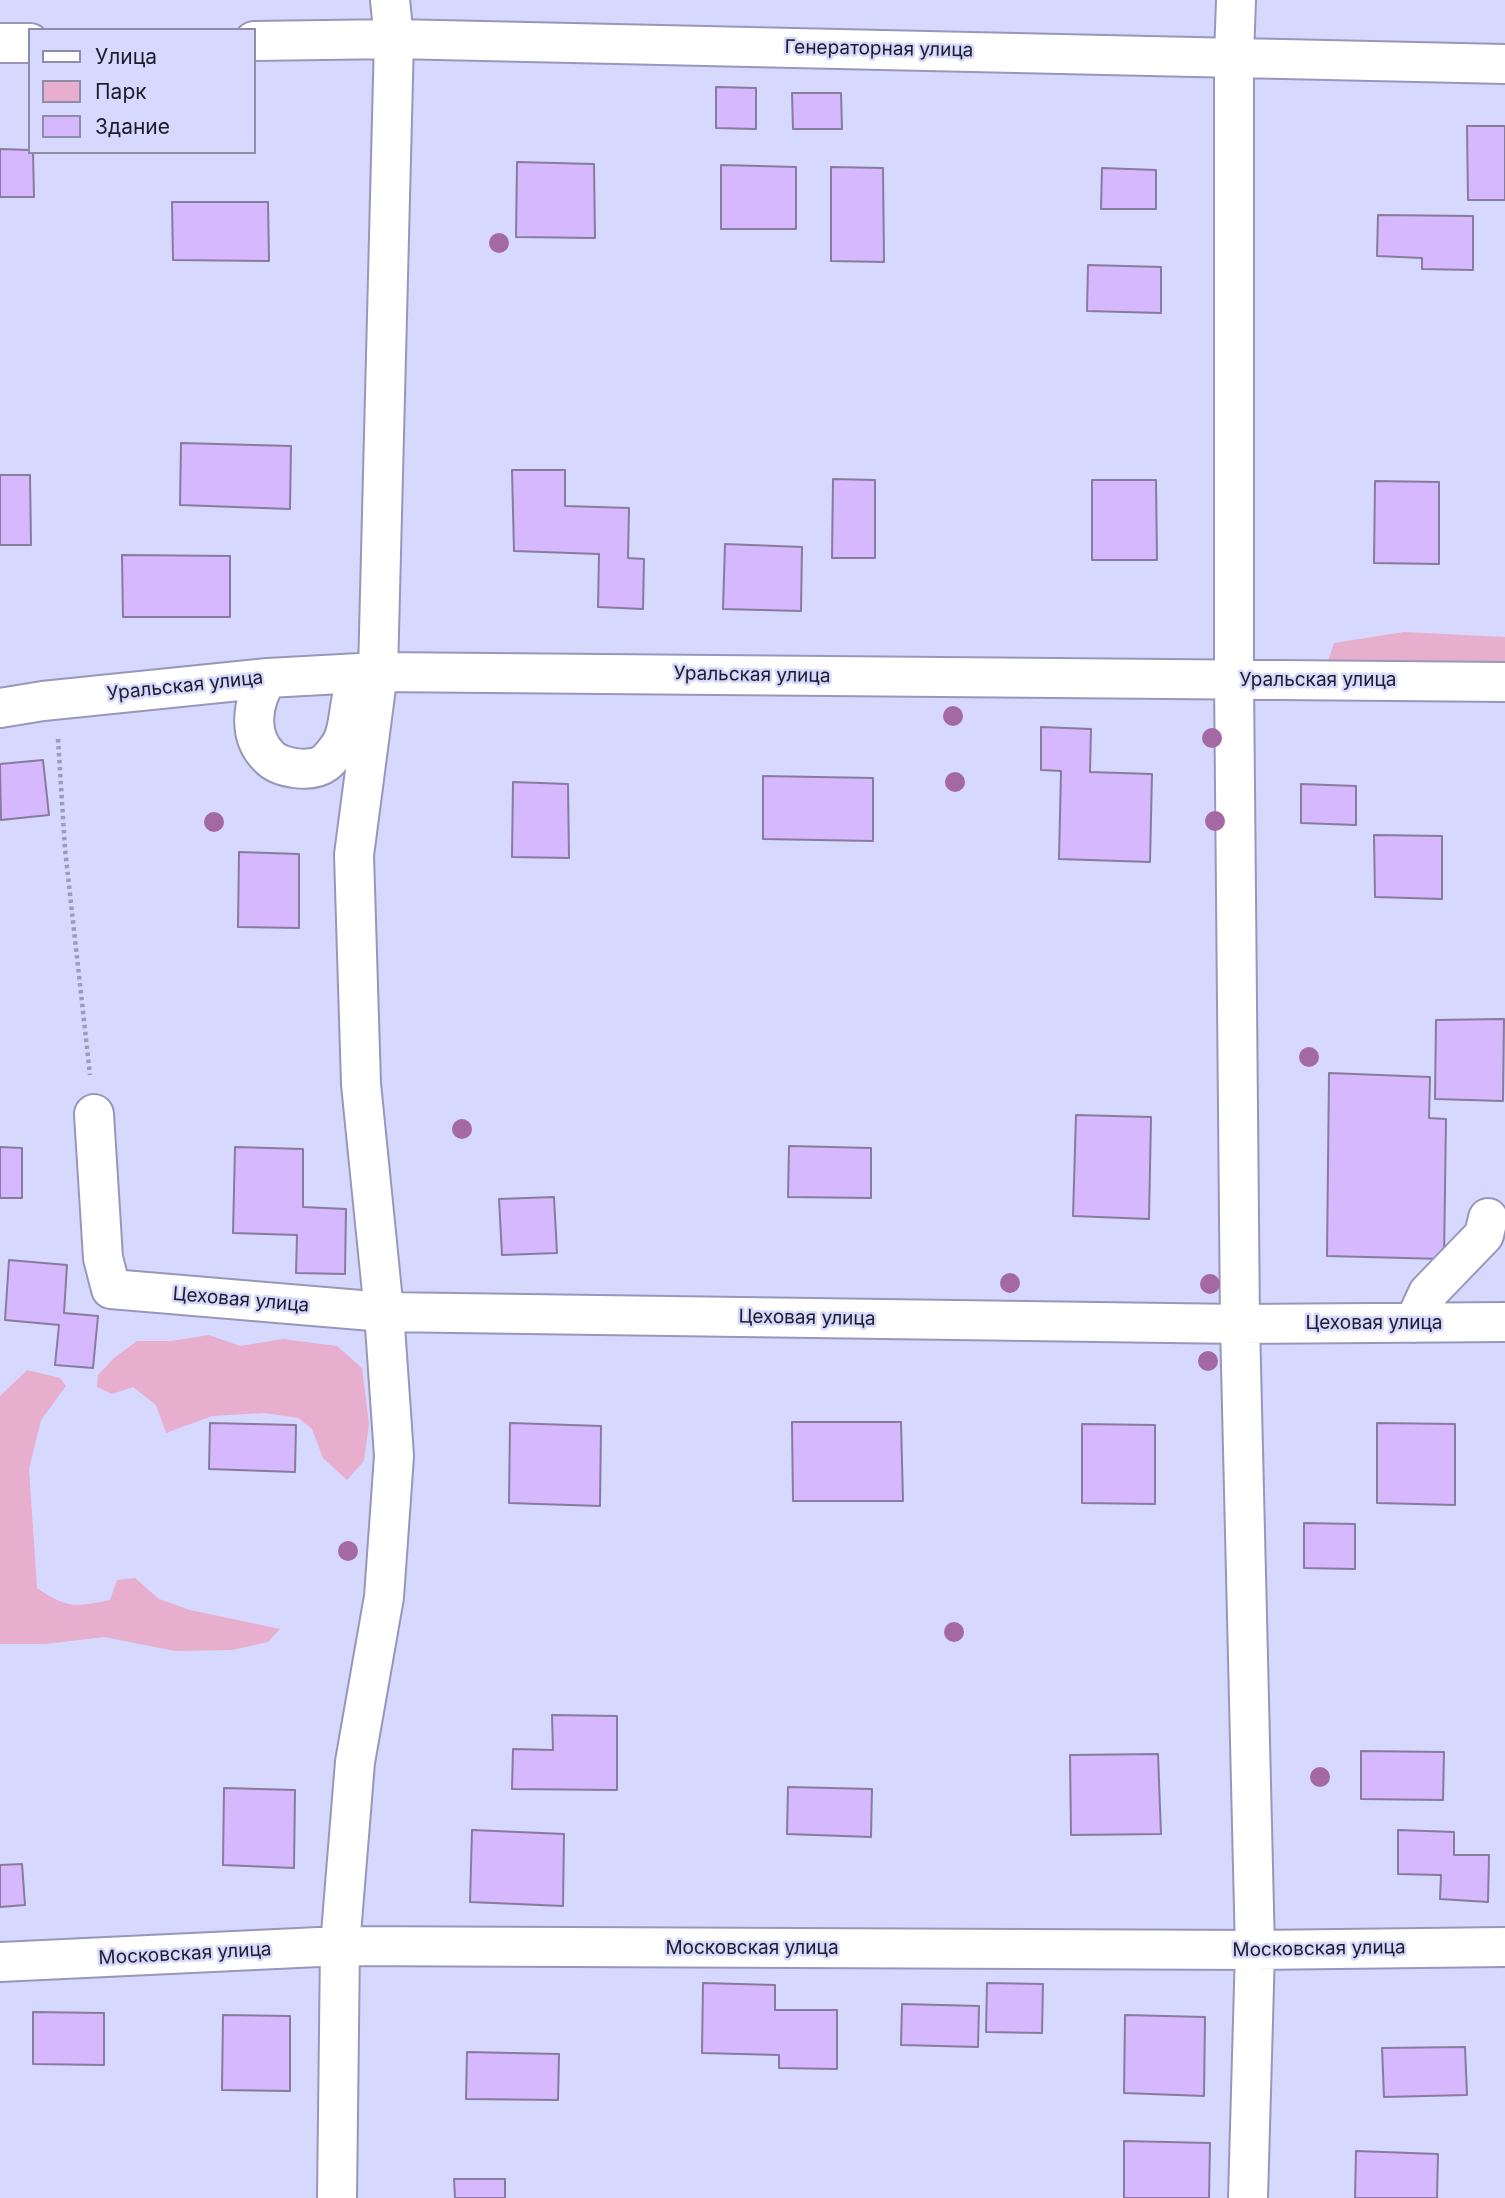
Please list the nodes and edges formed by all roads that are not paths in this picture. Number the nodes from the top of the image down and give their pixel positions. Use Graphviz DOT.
graph roads {
  1 [pos="390,0"];
  2 [pos="1236,0"];
  3 [pos="394,39"];
  4 [pos="256,41"];
  5 [pos="0,43"];
  6 [pos="28,43"];
  7 [pos="1234,57"];
  8 [pos="1505,64"];
  9 [pos="379,672"];
  10 [pos="268,678"];
  11 [pos="1234,680"];
  12 [pos="1505,682"];
  13 [pos="0,708"];
  14 [pos="94,1114"];
  15 [pos="1488,1218"];
  16 [pos="384,1312"];
  17 [pos="1505,1322"];
  18 [pos="1414,1323"];
  19 [pos="1240,1324"];
  20 [pos="340,1946"];
  21 [pos="1505,1947"];
  22 [pos="1255,1950"];
  23 [pos="0,1962"];
  24 [pos="337,2198"];
  25 [pos="1248,2198"];
  1 -- 3 [label="street"];
  2 -- 7 [label="street"];
  3 -- 4 [label="street, Генераторная улица"];
  3 -- 7 [label="street, Генераторная улица"];
  3 -- 9 [label="street"];
  5 -- 6 [label="street"];
  7 -- 8 [label="street, Генераторная улица"];
  7 -- 11 [label="street"];
  9 -- 10 [label="street, Уральская улица"];
  9 -- 10 [label="street"];
  9 -- 11 [label="street, Уральская улица"];
  9 -- 16 [label="street"];
  10 -- 13 [label="street, Уральская улица"];
  11 -- 12 [label="street, Уральская улица"];
  11 -- 19 [label="street"];
  14 -- 16 [label="street, Цеховая улица"];
  15 -- 18 [label="street"];
  16 -- 19 [label="street, Цеховая улица"];
  16 -- 20 [label="street"];
  17 -- 18 [label="street, Цеховая улица"];
  18 -- 19 [label="street, Цеховая улица"];
  19 -- 22 [label="street"];
  20 -- 22 [label="street, Московская улица"];
  20 -- 23 [label="street, Московская улица"];
  20 -- 24 [label="street"];
  21 -- 22 [label="street, Московская улица"];
  22 -- 25 [label="street"];
}
